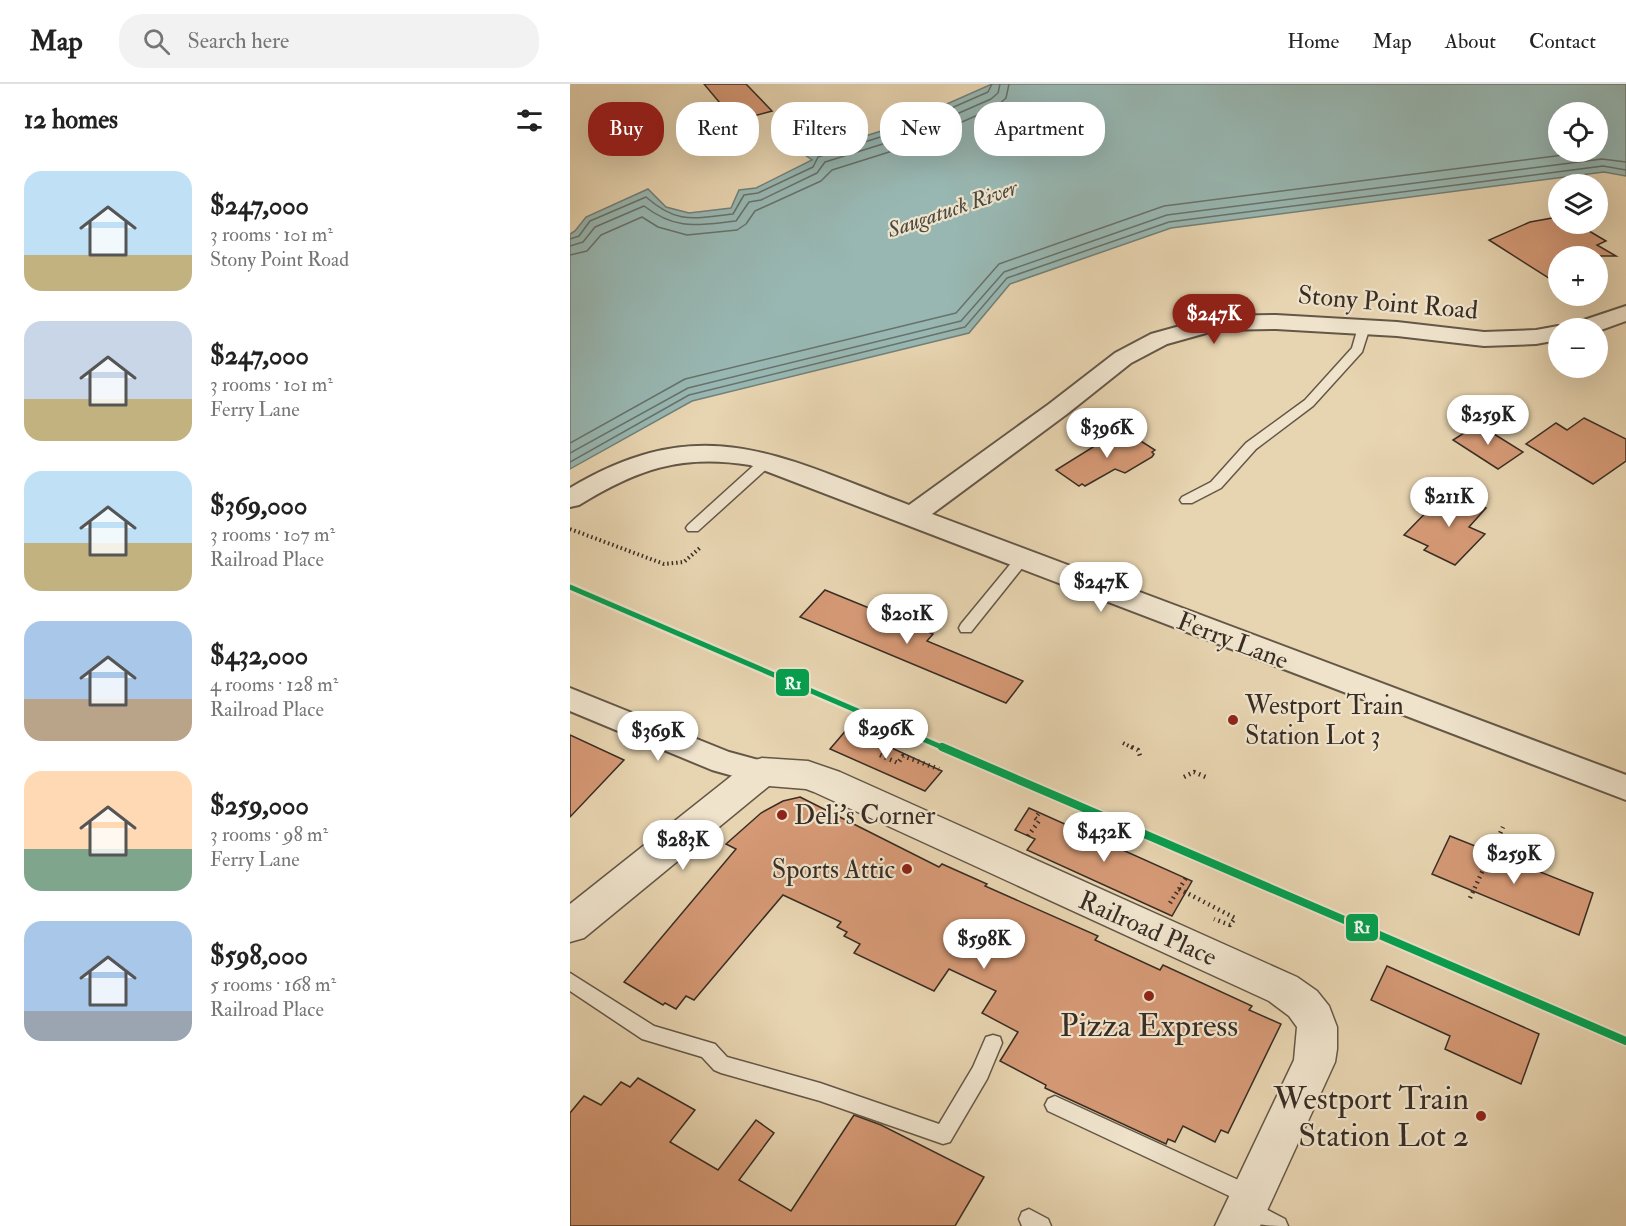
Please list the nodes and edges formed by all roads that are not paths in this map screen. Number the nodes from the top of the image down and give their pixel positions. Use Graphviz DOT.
graph roads {
  1 [pos="1626,313"];
  2 [pos="1608,319"];
  3 [pos="1364,327"];
  4 [pos="1548,335"];
  5 [pos="767,460"];
  6 [pos="570,499"];
  7 [pos="1187,500"];
  8 [pos="911,516"];
  9 [pos="693,528"];
  10 [pos="1022,559"];
  11 [pos="966,628"];
  12 [pos="570,699"];
  13 [pos="762,772"];
  14 [pos="1626,789"];
  15 [pos="570,926"];
  16 [pos="570,981"];
  17 [pos="993,1043"];
  18 [pos="1055,1105"];
  19 [pos="1253,1214"];
  1 -- 2 [label="street"];
  3 -- 4 [label="street, Stony Point Road"];
  3 -- 7 [label="lane"];
  3 -- 8 [label="street, Stony Point Road"];
  5 -- 6 [label="street, Ferry Lane"];
  5 -- 8 [label="street, Ferry Lane"];
  5 -- 9 [label="lane"];
  8 -- 10 [label="street, Ferry Lane"];
  10 -- 11 [label="lane"];
  10 -- 14 [label="street, Ferry Lane"];
  12 -- 13 [label="street, Railroad Place"];
  13 -- 15 [label="street"];
  13 -- 19 [label="street, Railroad Place"];
  16 -- 17 [label="lane"];
  18 -- 19 [label="lane"];
}
